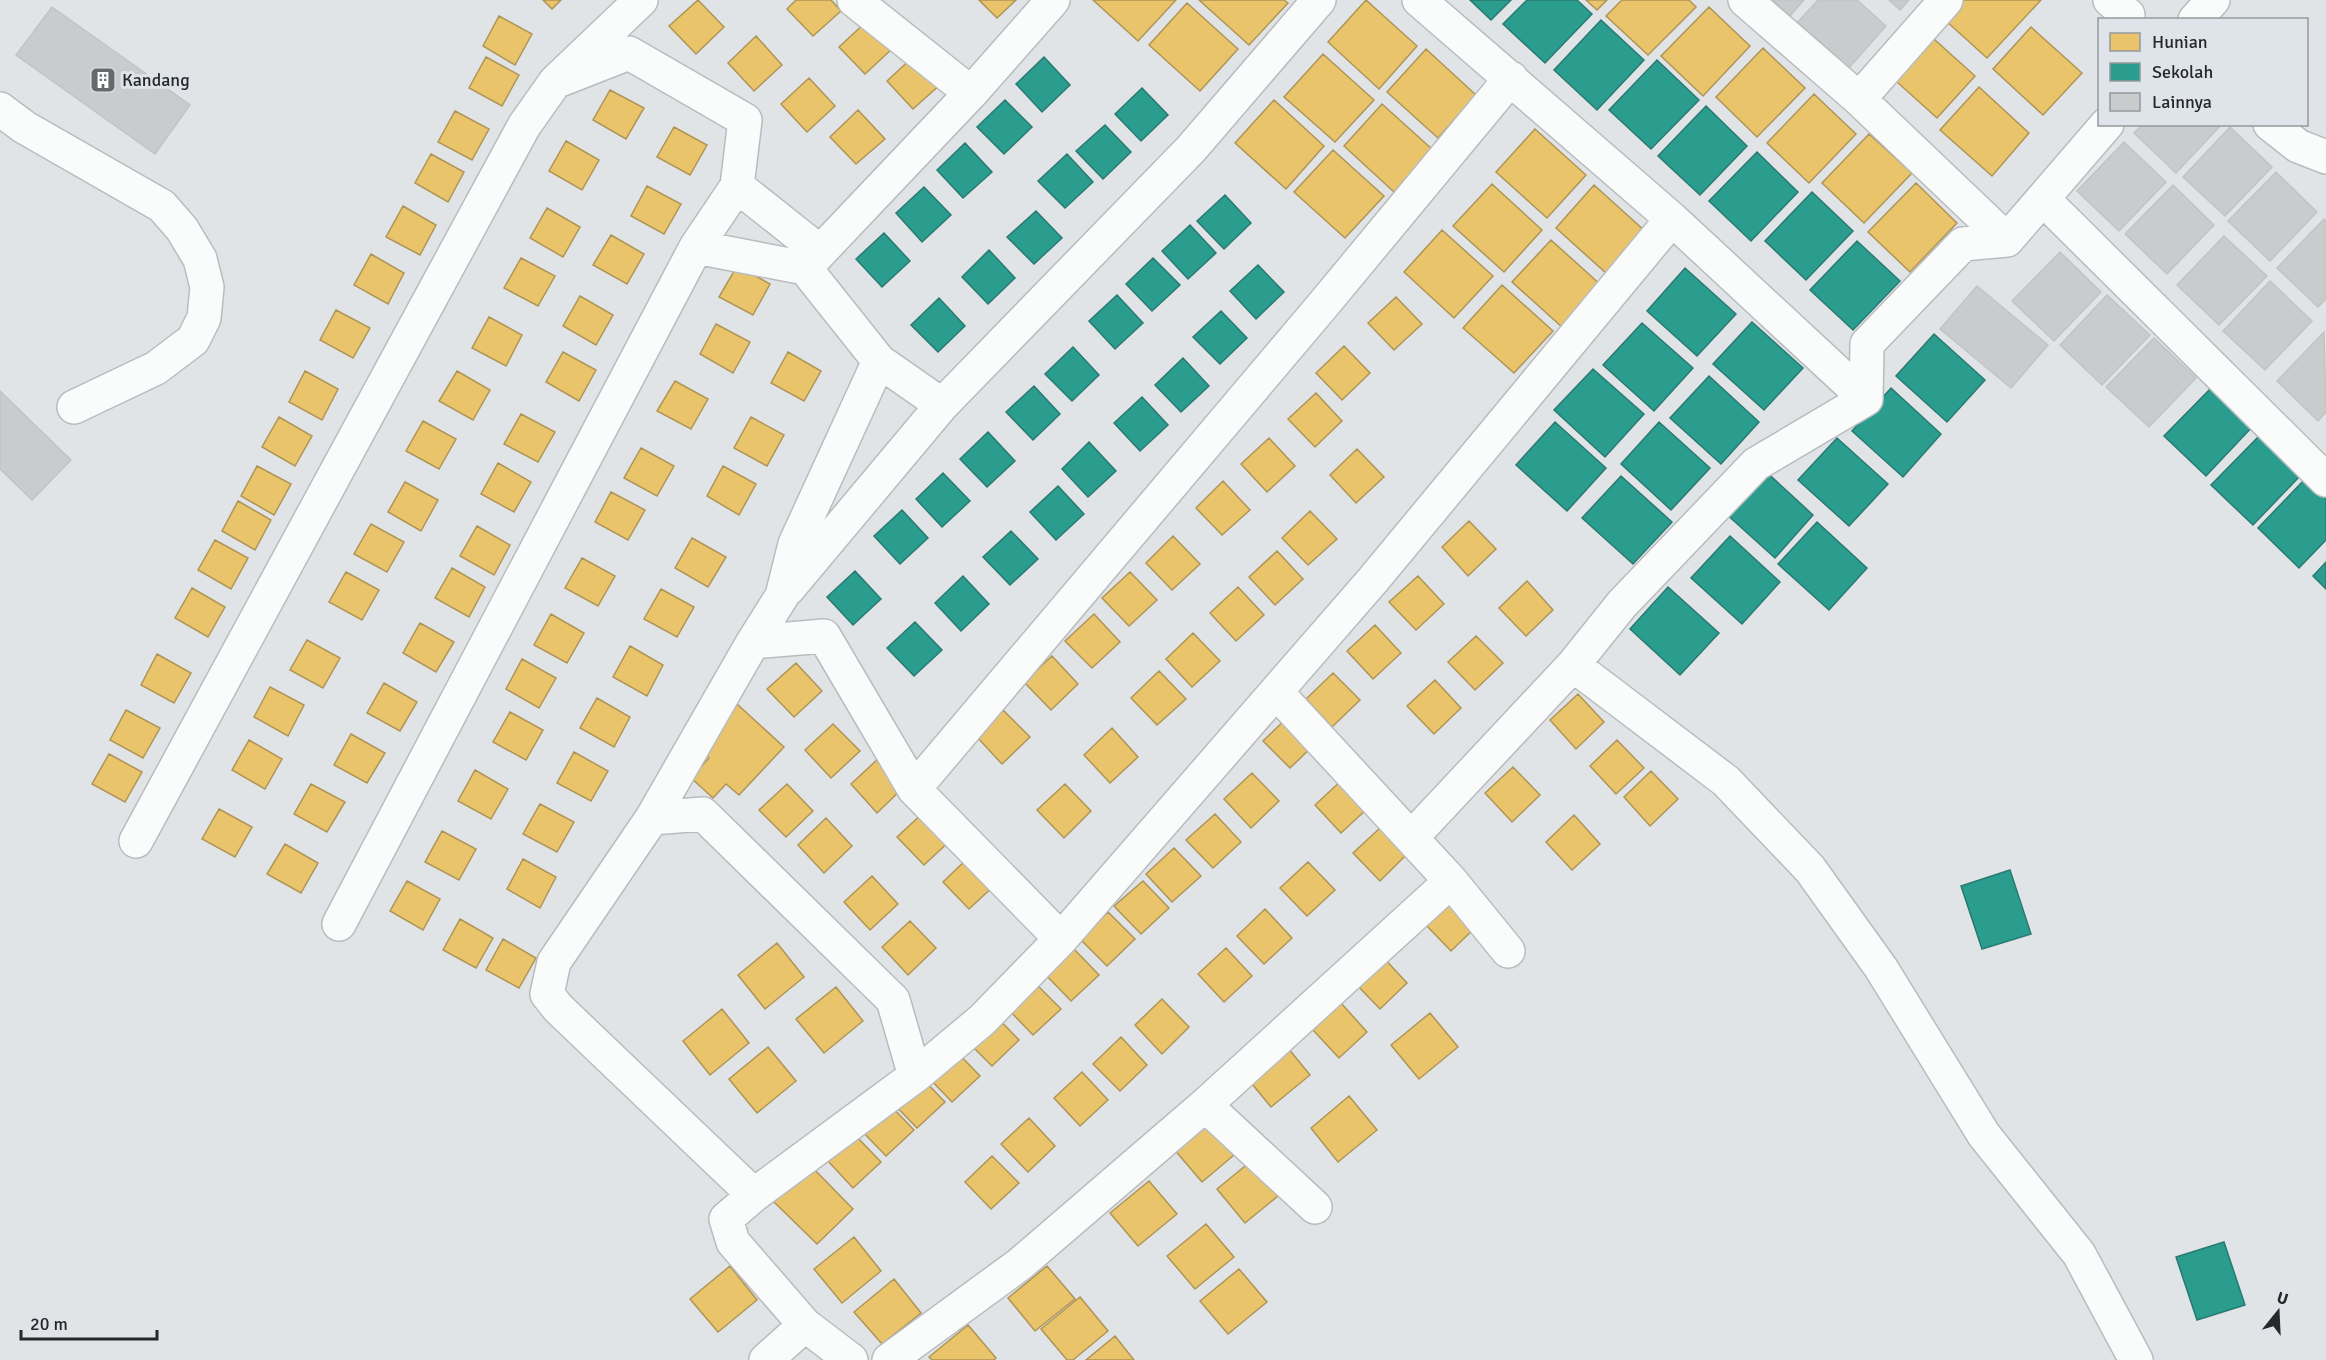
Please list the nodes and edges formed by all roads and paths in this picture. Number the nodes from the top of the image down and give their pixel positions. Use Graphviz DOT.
graph roads {
  1 [pos="640,0"];
  2 [pos="854,0"];
  3 [pos="1053,0"];
  4 [pos="1319,0"];
  5 [pos="1419,0"];
  6 [pos="1745,0"];
  7 [pos="1946,0"];
  8 [pos="2110,0"];
  9 [pos="2213,0"];
  10 [pos="2128,18"];
  11 [pos="2197,18"];
  12 [pos="1510,78"];
  13 [pos="555,82"];
  14 [pos="971,93"];
  15 [pos="1859,99"];
  16 [pos="0,109"];
  17 [pos="2104,126"];
  18 [pos="2273,126"];
  19 [pos="2326,157"];
  20 [pos="737,186"];
  21 [pos="2044,200"];
  22 [pos="1672,219"];
  23 [pos="2007,240"];
  24 [pos="696,247"];
  25 [pos="812,260"];
  26 [pos="879,361"];
  27 [pos="1866,399"];
  28 [pos="942,405"];
  29 [pos="74,407"];
  30 [pos="2326,480"];
  31 [pos="782,596"];
  32 [pos="753,642"];
  33 [pos="1573,666"];
  34 [pos="1276,693"];
  35 [pos="914,789"];
  36 [pos="652,818"];
  37 [pos="1411,838"];
  38 [pos="136,841"];
  39 [pos="1451,881"];
  40 [pos="339,924"];
  41 [pos="1061,939"];
  42 [pos="1508,951"];
  43 [pos="915,1076"];
  44 [pos="1205,1106"];
  45 [pos="754,1195"];
  46 [pos="1315,1207"];
  47 [pos="805,1325"];
  48 [pos="766,1360"];
  49 [pos="852,1360"];
  50 [pos="889,1360"];
  51 [pos="2136,1360"];
  1 -- 13 [label="street"];
  2 -- 14 [label="street"];
  3 -- 14 [label="street"];
  4 -- 28 [label="street"];
  5 -- 12 [label="street"];
  6 -- 15 [label="street"];
  7 -- 15 [label="street"];
  8 -- 10 [label="street"];
  9 -- 11 [label="street"];
  12 -- 22 [label="street"];
  12 -- 35 [label="street"];
  13 -- 20 [label="street"];
  13 -- 38 [label="street"];
  14 -- 25 [label="street"];
  15 -- 23 [label="street"];
  16 -- 29 [label="street"];
  17 -- 21 [label="street"];
  18 -- 19 [label="street"];
  20 -- 24 [label="street"];
  20 -- 25 [label="street"];
  21 -- 23 [label="street"];
  21 -- 30 [label="street"];
  22 -- 27 [label="street"];
  22 -- 34 [label="street"];
  23 -- 27 [label="street"];
  24 -- 25 [label="street"];
  24 -- 40 [label="street"];
  25 -- 26 [label="street"];
  26 -- 28 [label="street"];
  26 -- 31 [label="street"];
  27 -- 33 [label="street"];
  28 -- 31 [label="street"];
  31 -- 32 [label="street"];
  32 -- 35 [label="street"];
  32 -- 36 [label="street"];
  33 -- 37 [label="street"];
  33 -- 51 [label="street"];
  34 -- 37 [label="street"];
  34 -- 41 [label="street"];
  35 -- 41 [label="street"];
  36 -- 43 [label="street"];
  36 -- 45 [label="street"];
  37 -- 39 [label="street"];
  39 -- 42 [label="street"];
  39 -- 44 [label="street"];
  41 -- 43 [label="street"];
  43 -- 45 [label="street"];
  44 -- 46 [label="street"];
  44 -- 50 [label="street"];
  45 -- 47 [label="street"];
  47 -- 48 [label="street"];
  47 -- 49 [label="street"];
}
